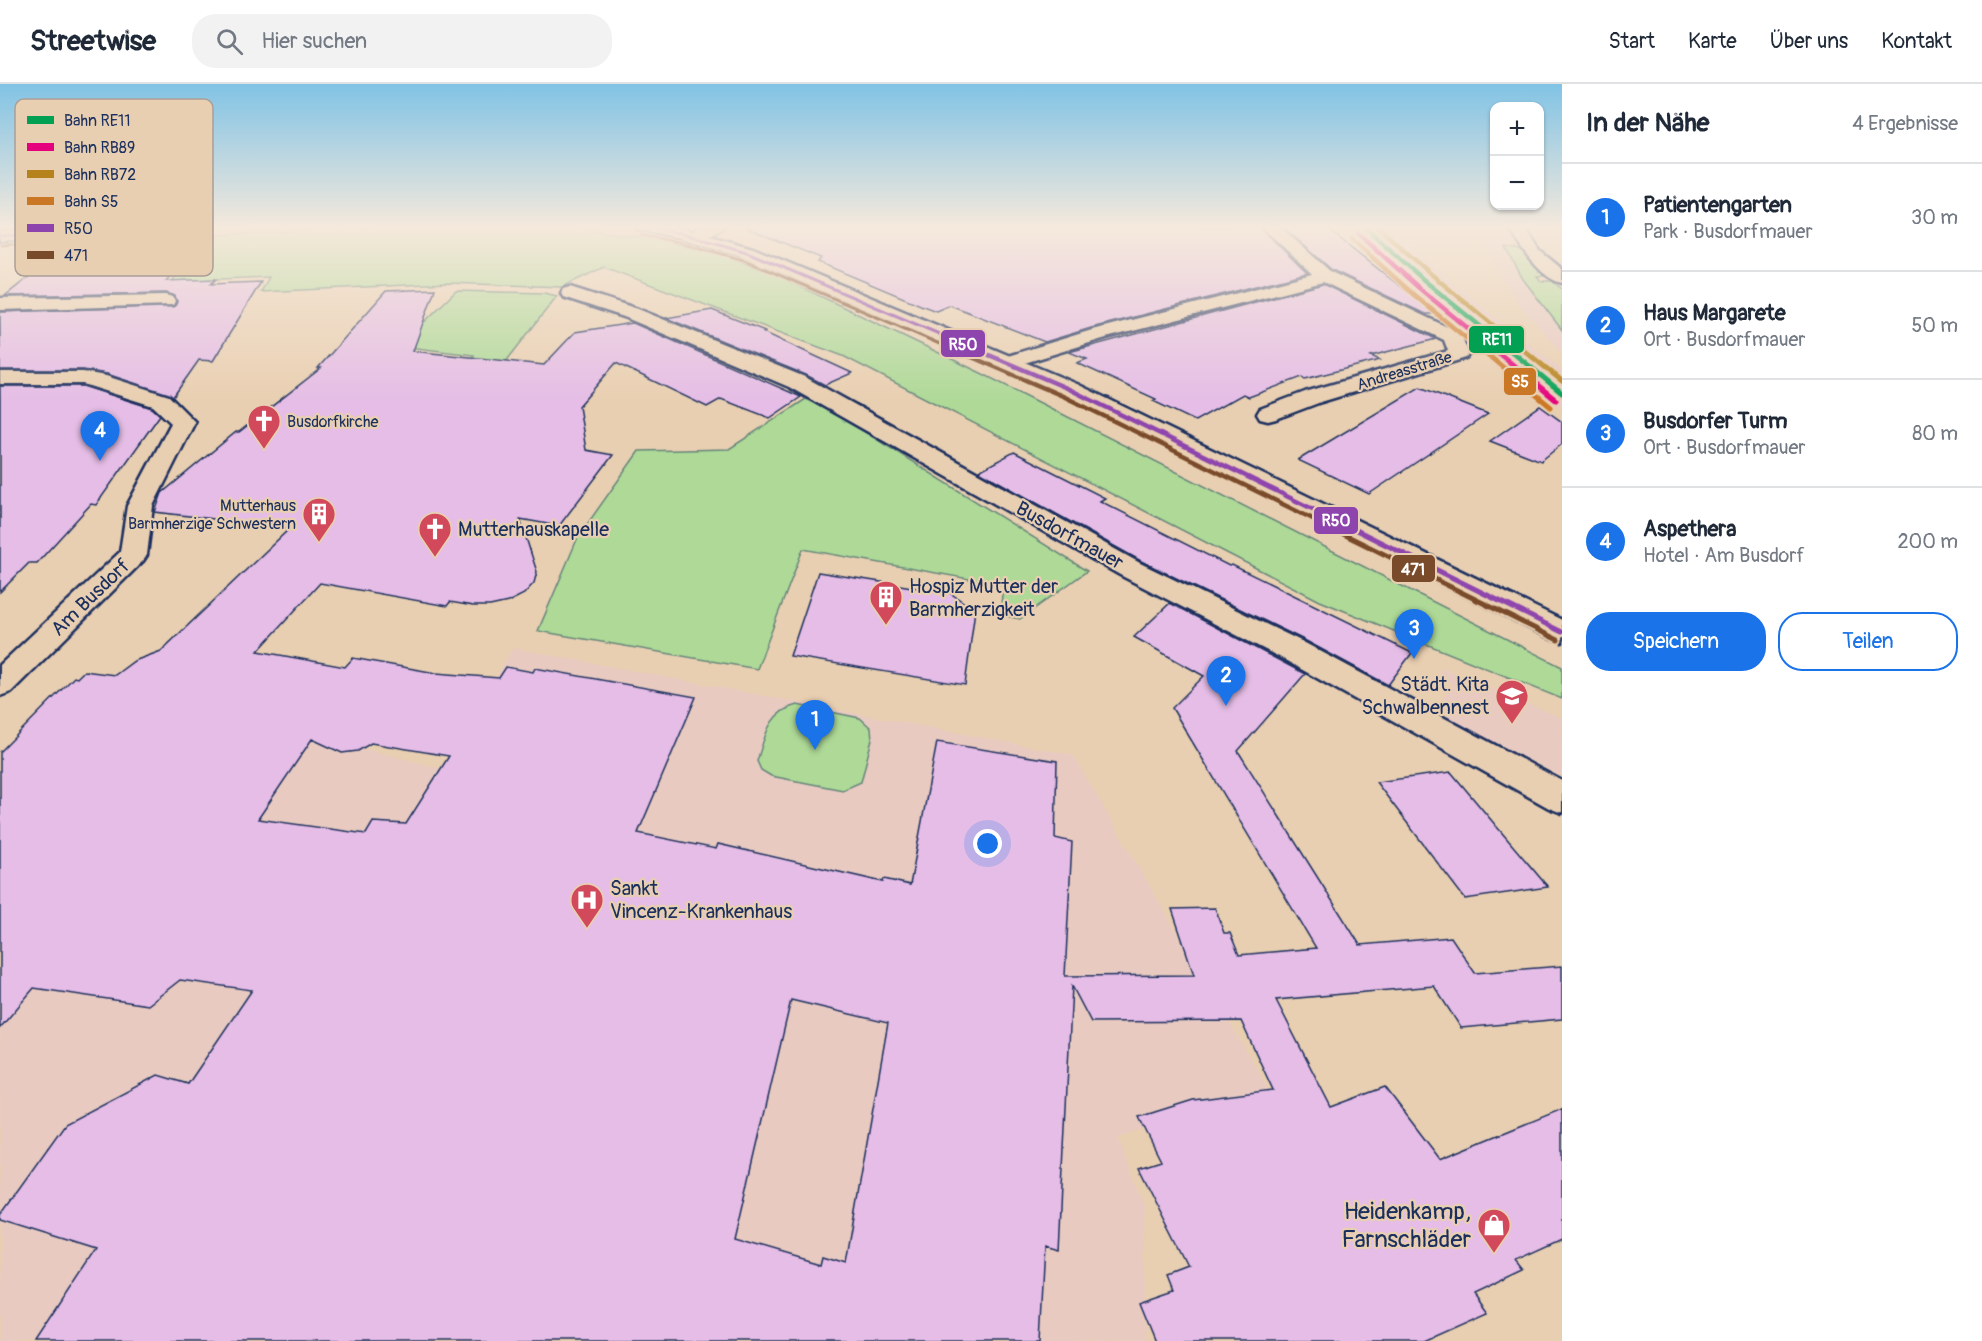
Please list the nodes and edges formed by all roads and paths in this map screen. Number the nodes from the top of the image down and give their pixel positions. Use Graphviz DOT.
graph roads {
  1 [pos="826,285"];
  2 [pos="1291,285"];
  3 [pos="1343,285"];
  4 [pos="570,293"];
  5 [pos="166,301"];
  6 [pos="0,303"];
  7 [pos="1005,363"];
  8 [pos="0,378"];
  9 [pos="1268,414"];
  10 [pos="1562,632"];
  11 [pos="0,684"];
  12 [pos="1562,798"];
  1 -- 7 [label="street"];
  2 -- 7 [label="street"];
  3 -- 9 [label="street, Andreasstraße"];
  4 -- 12 [label="street, Busdorfmauer"];
  5 -- 6 [label="street"];
  7 -- 10 [label="street"];
  8 -- 11 [label="street, Am Busdorf"];
}
